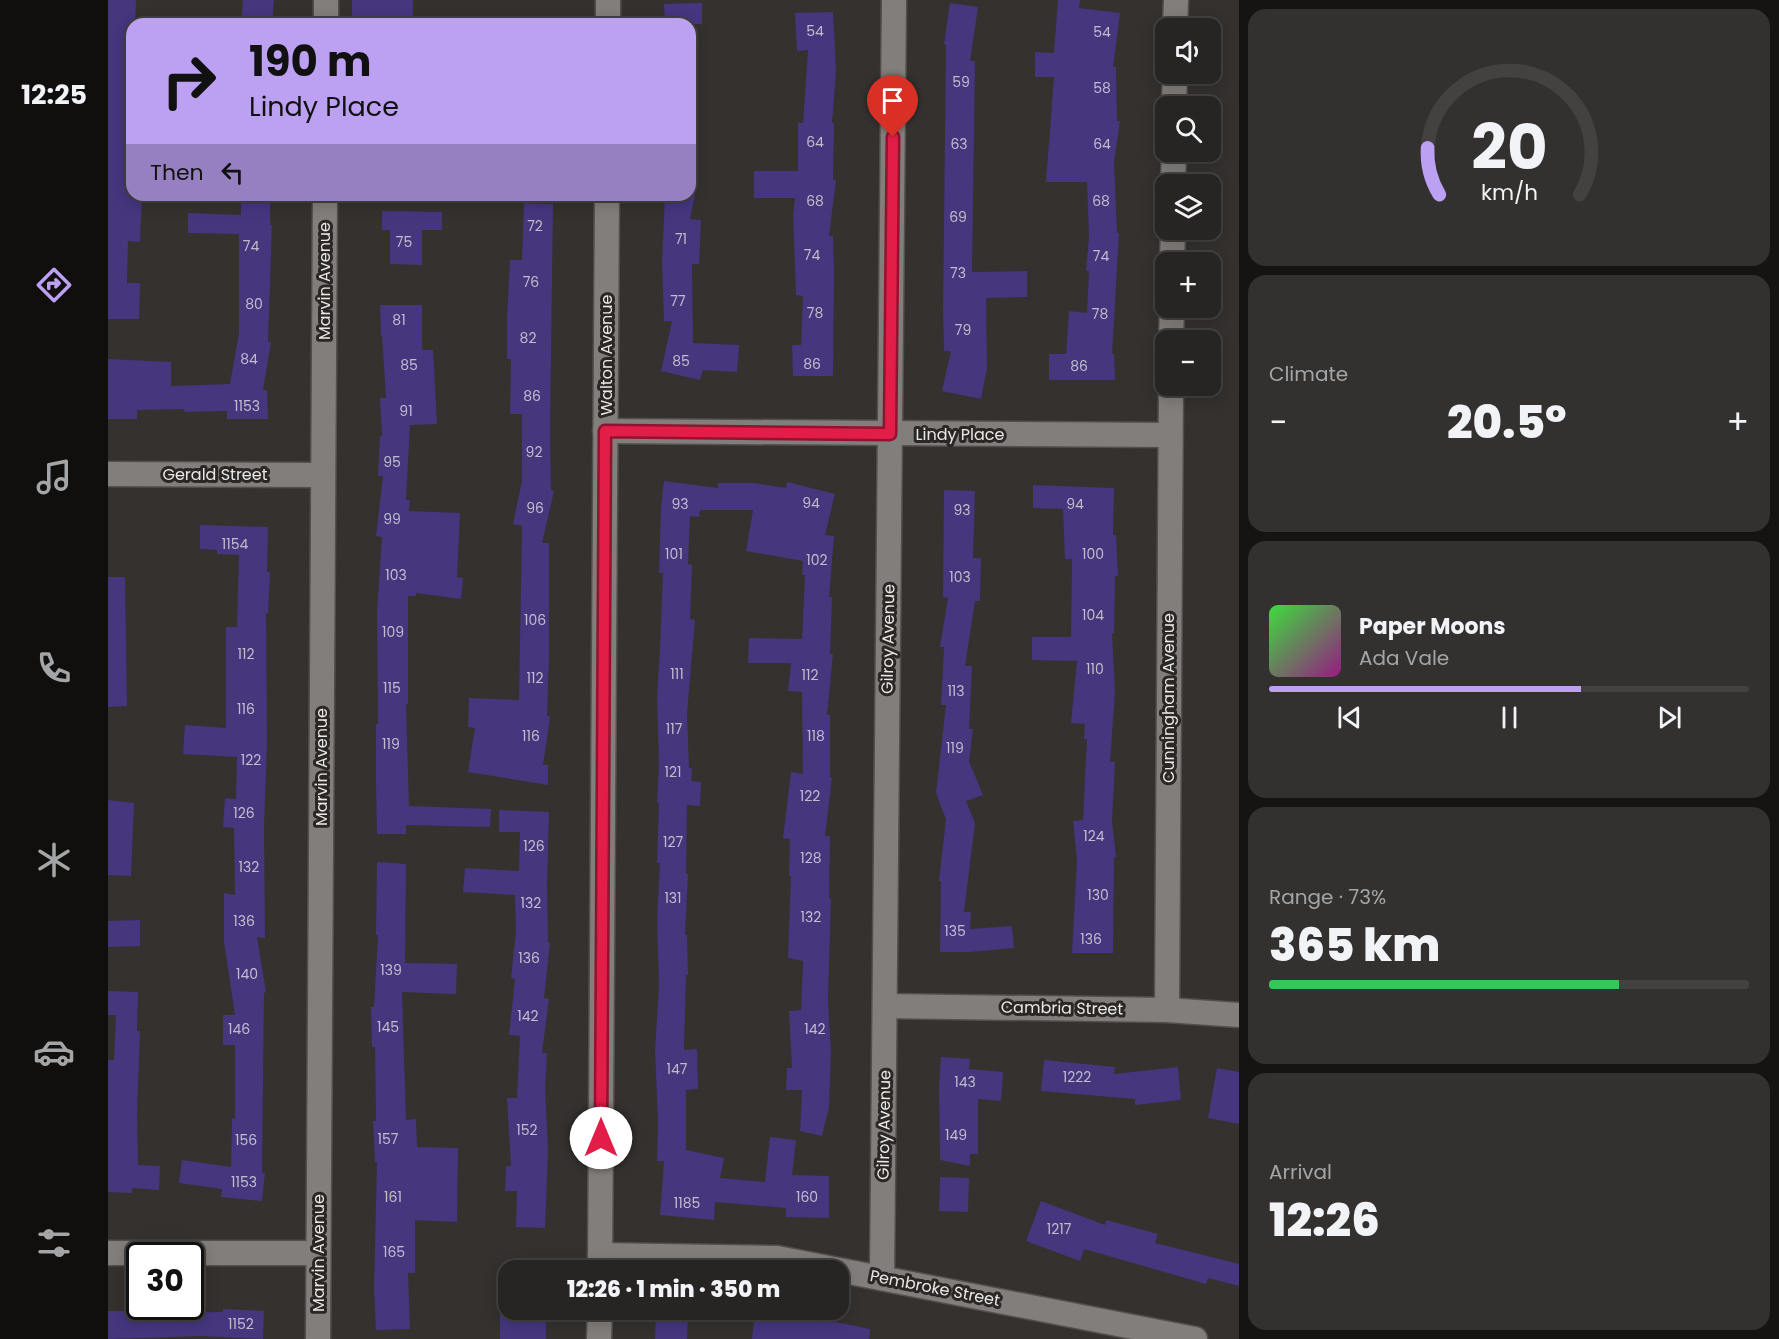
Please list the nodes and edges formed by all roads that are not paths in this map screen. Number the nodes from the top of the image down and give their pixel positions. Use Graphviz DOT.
graph roads {
  1 [pos="326,0"];
  2 [pos="608,0"];
  3 [pos="894,0"];
  4 [pos="1176,0"];
  5 [pos="326,18"];
  6 [pos="608,18"];
  7 [pos="1175,18"];
  8 [pos="325,201"];
  9 [pos="607,201"];
  10 [pos="1171,396"];
  11 [pos="605,431"];
  12 [pos="890,434"];
  13 [pos="1170,435"];
  14 [pos="108,474"];
  15 [pos="323,475"];
  16 [pos="885,1006"];
  17 [pos="1167,1010"];
  18 [pos="1239,1015"];
  19 [pos="108,1252"];
  20 [pos="318,1253"];
  21 [pos="600,1260"];
  22 [pos="706,1260"];
  23 [pos="788,1260"];
  24 [pos="849,1272"];
  25 [pos="882,1278"];
  26 [pos="600,1320"];
  27 [pos="318,1339"];
  28 [pos="599,1339"];
  29 [pos="1195,1339"];
  1 -- 5 [label="street"];
  2 -- 6 [label="street"];
  3 -- 12 [label="street, Gilroy Avenue"];
  4 -- 7 [label="street"];
  8 -- 15 [label="street, Marvin Avenue"];
  9 -- 11 [label="street, Walton Avenue"];
  10 -- 13 [label="street, Cunningham Avenue"];
  11 -- 12 [label="street, Lindy Place"];
  11 -- 21 [label="street, Walton Avenue"];
  12 -- 13 [label="street, Lindy Place"];
  12 -- 16 [label="street, Gilroy Avenue"];
  13 -- 17 [label="street, Cunningham Avenue"];
  14 -- 15 [label="street, Gerald Street"];
  15 -- 20 [label="street, Marvin Avenue"];
  16 -- 17 [label="street, Cambria Street"];
  16 -- 25 [label="street, Gilroy Avenue"];
  17 -- 18 [label="street, Cambria Street"];
  19 -- 20 [label="street"];
  20 -- 27 [label="street, Marvin Avenue"];
  22 -- 23 [label="street, Pembroke Street"];
  24 -- 25 [label="street, Pembroke Street"];
  25 -- 29 [label="street, Pembroke Street"];
  26 -- 28 [label="street"];
}
